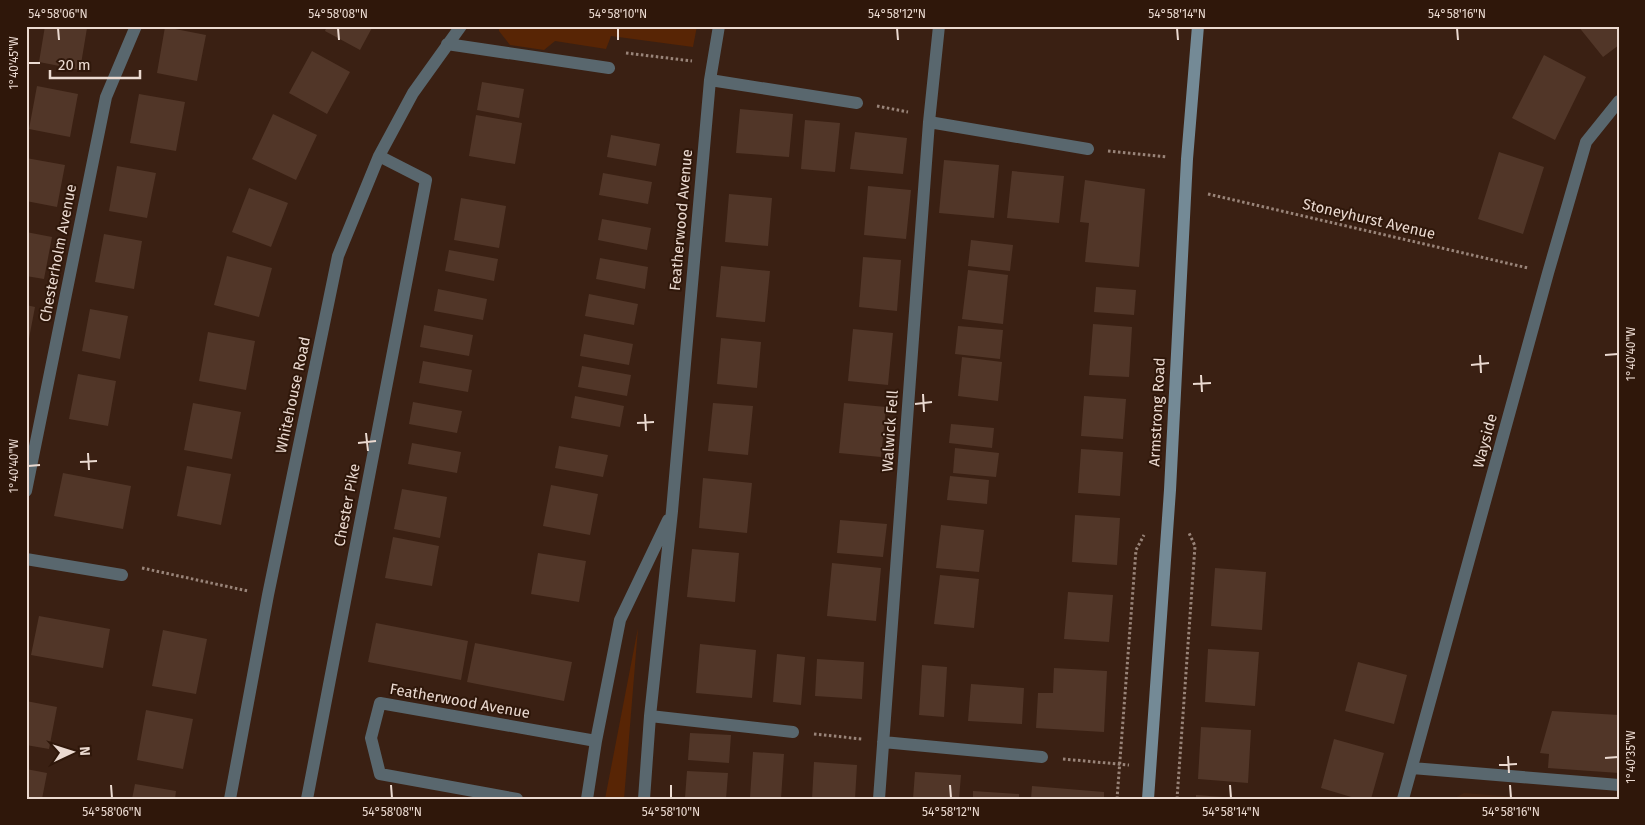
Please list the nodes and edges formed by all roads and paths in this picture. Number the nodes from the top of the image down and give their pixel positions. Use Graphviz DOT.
graph roads {
  1 [pos="136,26"];
  2 [pos="461,26"];
  3 [pos="719,26"];
  4 [pos="938,26"];
  5 [pos="1198,26"];
  6 [pos="447,44"];
  7 [pos="622,53"];
  8 [pos="692,61"];
  9 [pos="609,68"];
  10 [pos="710,80"];
  11 [pos="1619,102"];
  12 [pos="857,103"];
  13 [pos="906,111"];
  14 [pos="929,122"];
  15 [pos="1088,149"];
  16 [pos="1150,155"];
  17 [pos="379,156"];
  18 [pos="1185,189"];
  19 [pos="1548,273"];
  20 [pos="26,491"];
  21 [pos="672,511"];
  22 [pos="26,559"];
  23 [pos="137,566"];
  24 [pos="122,574"];
  25 [pos="268,595"];
  26 [pos="650,716"];
  27 [pos="794,732"];
  28 [pos="596,741"];
  29 [pos="883,742"];
  30 [pos="1042,757"];
  31 [pos="1151,766"];
  32 [pos="1412,768"];
  33 [pos="1619,785"];
  34 [pos="230,799"];
  35 [pos="306,799"];
  36 [pos="516,799"];
  37 [pos="587,799"];
  38 [pos="644,799"];
  39 [pos="879,799"];
  40 [pos="1148,799"];
  41 [pos="1403,799"];
  1 -- 20 [label="street, Chesterholm Avenue"];
  2 -- 6 [label="street, Whitehouse Road"];
  3 -- 10 [label="street, Featherwood Avenue"];
  4 -- 14 [label="street, Walwick Fell"];
  5 -- 18 [label="street, Armstrong Road"];
  6 -- 9 [label="street"];
  6 -- 17 [label="street, Whitehouse Road"];
  7 -- 8 [label="path"];
  10 -- 12 [label="street"];
  10 -- 21 [label="street, Featherwood Avenue"];
  11 -- 19 [label="street, Wayside"];
  12 -- 13 [label="path"];
  14 -- 15 [label="street"];
  14 -- 29 [label="street, Walwick Fell"];
  15 -- 16 [label="path"];
  17 -- 25 [label="street, Whitehouse Road"];
  17 -- 35 [label="street, Chester Pike"];
  18 -- 19 [label="path, Stoneyhurst Avenue"];
  18 -- 31 [label="street, Armstrong Road"];
  19 -- 32 [label="street, Wayside"];
  21 -- 26 [label="street, Featherwood Avenue"];
  21 -- 28 [label="street, Featherwood Avenue"];
  22 -- 24 [label="street"];
  23 -- 25 [label="path"];
  25 -- 34 [label="street, Whitehouse Road"];
  26 -- 27 [label="street"];
  26 -- 38 [label="street, Featherwood Avenue"];
  27 -- 29 [label="path"];
  28 -- 36 [label="street, Featherwood Avenue"];
  28 -- 37 [label="street, Featherwood Avenue"];
  29 -- 30 [label="street"];
  29 -- 39 [label="street, Walwick Fell"];
  30 -- 31 [label="path"];
  31 -- 40 [label="street, Armstrong Road"];
  32 -- 33 [label="street"];
  32 -- 41 [label="street, Wayside"];
}
